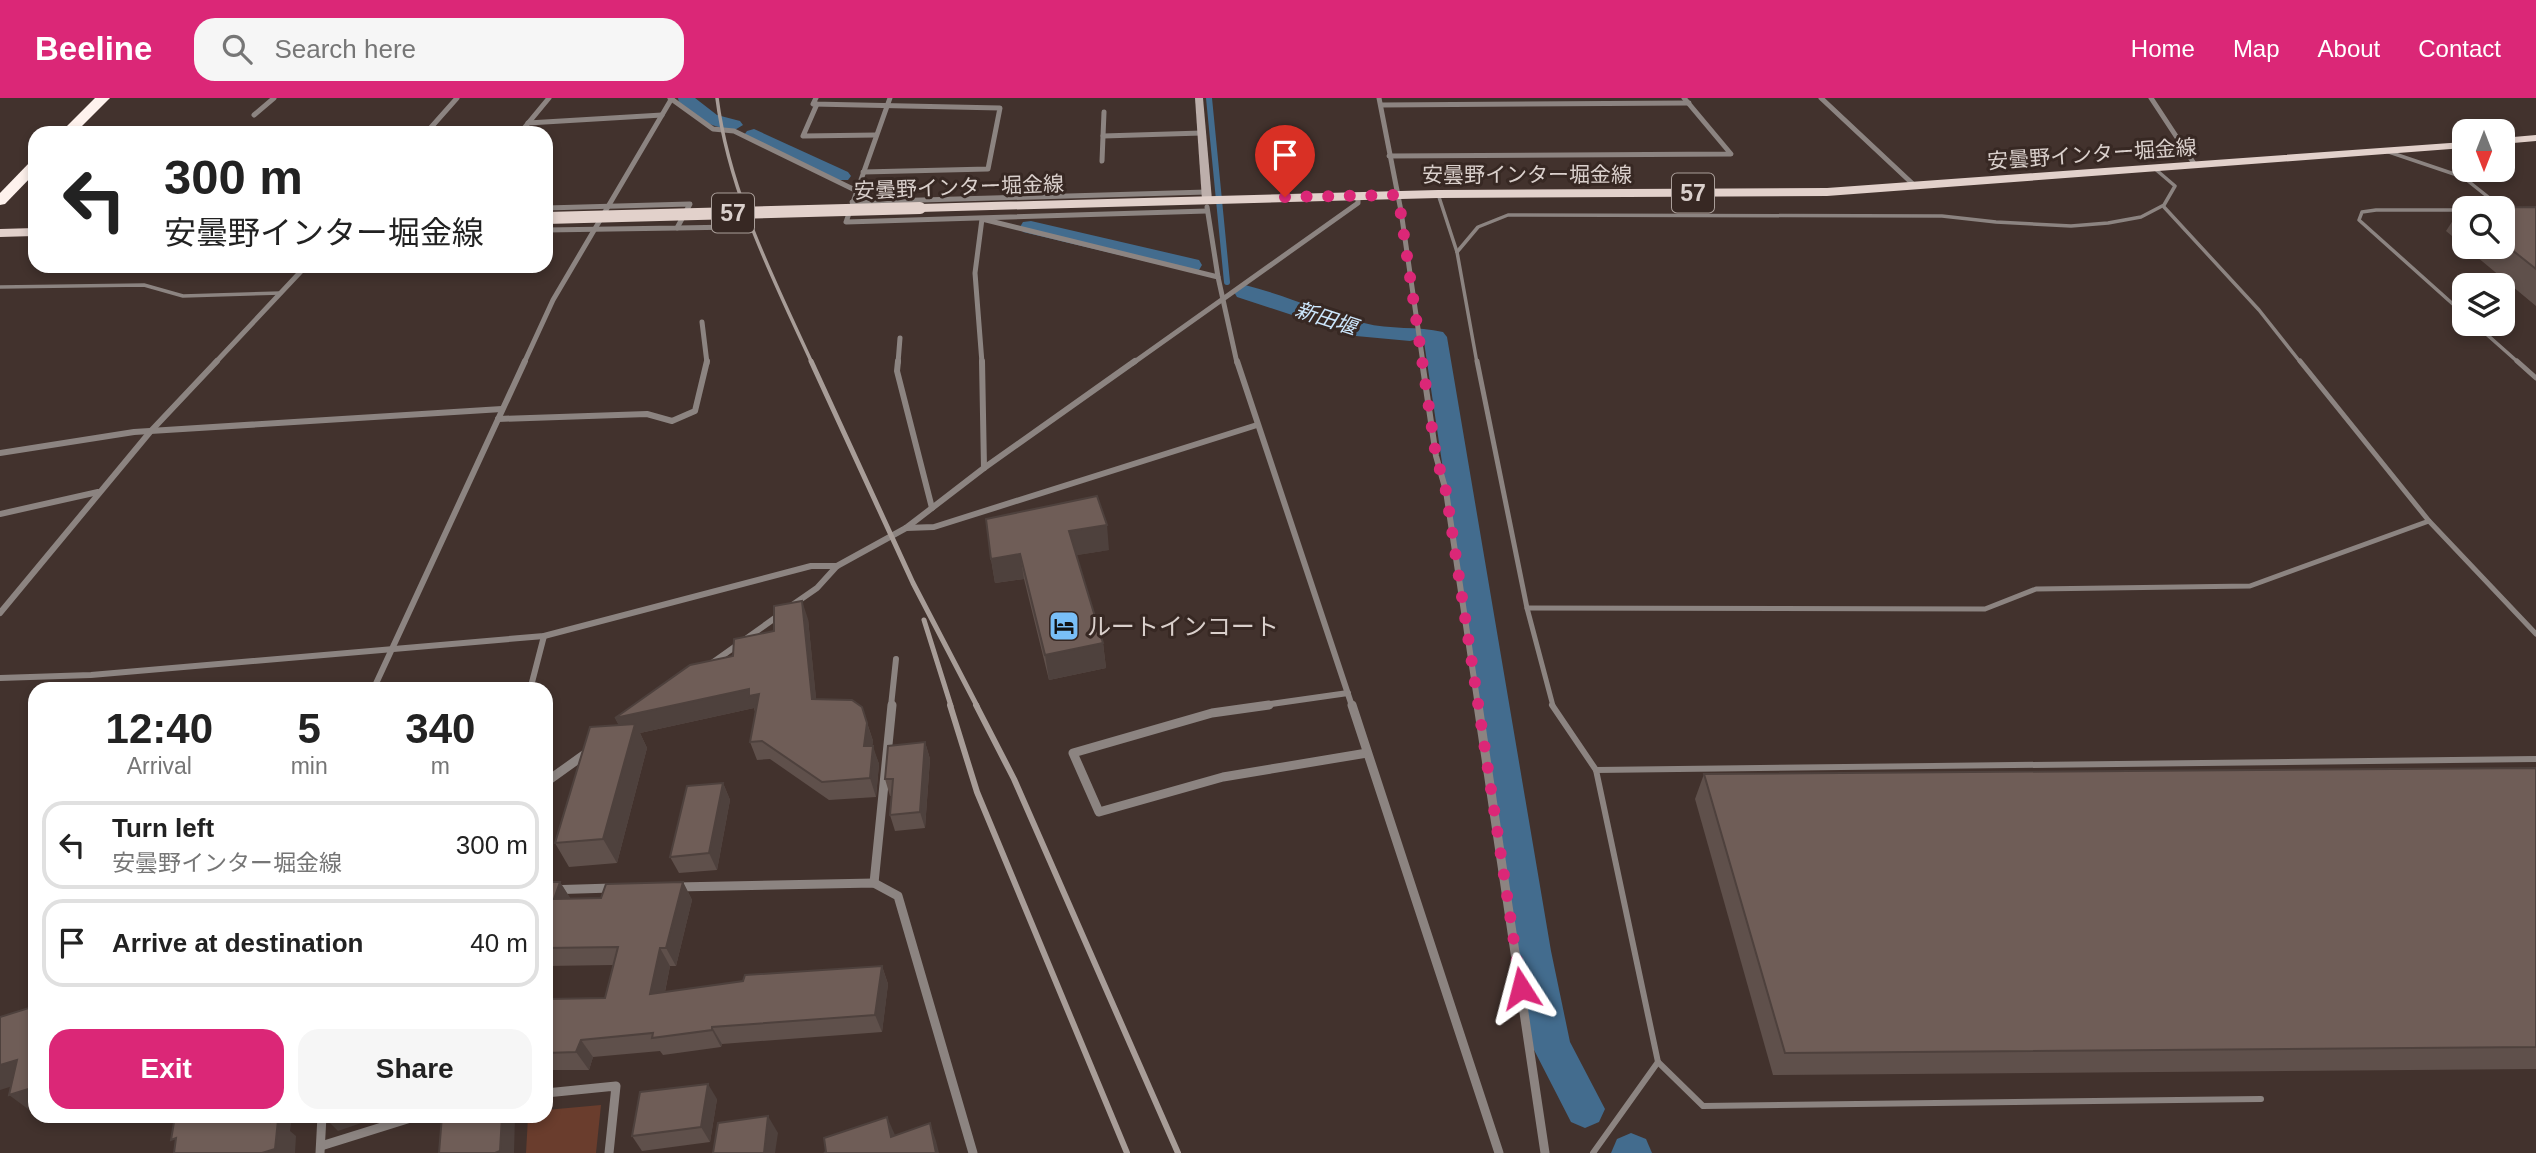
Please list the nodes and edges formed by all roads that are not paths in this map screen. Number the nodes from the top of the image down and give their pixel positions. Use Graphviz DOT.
graph roads {
  1 [pos="103,98"];
  2 [pos="274,98"];
  3 [pos="457,98"];
  4 [pos="549,98"];
  5 [pos="671,98"];
  6 [pos="890,98"];
  7 [pos="1199,98"];
  8 [pos="1379,98"];
  9 [pos="1684,98"];
  10 [pos="1821,98"];
  11 [pos="2151,98"];
  12 [pos="817,101"];
  13 [pos="1689,103"];
  14 [pos="1381,105"];
  15 [pos="887,106"];
  16 [pos="1104,112"];
  17 [pos="254,115"];
  18 [pos="662,115"];
  19 [pos="528,123"];
  20 [pos="74,126"];
  21 [pos="432,126"];
  22 [pos="526,126"];
  23 [pos="1202,133"];
  24 [pos="876,135"];
  25 [pos="1103,136"];
  26 [pos="2536,138"];
  27 [pos="2515,140"];
  28 [pos="2452,146"];
  29 [pos="2385,151"];
  30 [pos="1390,156"];
  31 [pos="1102,162"];
  32 [pos="2195,165"];
  33 [pos="2154,168"];
  34 [pos="28,172"];
  35 [pos="863,172"];
  36 [pos="2452,174"];
  37 [pos="2468,182"];
  38 [pos="1915,186"];
  39 [pos="855,190"];
  40 [pos="1438,194"];
  41 [pos="1358,195"];
  42 [pos="1395,195"];
  43 [pos="2486,196"];
  44 [pos="0,201"];
  45 [pos="1207,201"];
  46 [pos="852,202"];
  47 [pos="607,206"];
  48 [pos="2164,207"];
  49 [pos="553,208"];
  50 [pos="2452,210"];
  51 [pos="553,218"];
  52 [pos="982,219"];
  53 [pos="734,227"];
  54 [pos="677,228"];
  55 [pos="594,229"];
  56 [pos="553,230"];
  57 [pos="28,232"];
  58 [pos="0,233"];
  59 [pos="1457,252"];
  60 [pos="300,273"];
  61 [pos="1218,276"];
  62 [pos="0,287"];
  63 [pos="281,293"];
  64 [pos="1221,299"];
  65 [pos="2452,303"];
  66 [pos="702,322"];
  67 [pos="2489,336"];
  68 [pos="900,338"];
  69 [pos="2536,378"];
  70 [pos="502,410"];
  71 [pos="498,419"];
  72 [pos="1257,425"];
  73 [pos="150,432"];
  74 [pos="0,453"];
  75 [pos="984,468"];
  76 [pos="99,492"];
  77 [pos="932,508"];
  78 [pos="0,514"];
  79 [pos="2429,521"];
  80 [pos="906,528"];
  81 [pos="837,566"];
  82 [pos="1527,608"];
  83 [pos="0,613"];
  84 [pos="2536,634"];
  85 [pos="544,636"];
  86 [pos="390,649"];
  87 [pos="896,659"];
  88 [pos="704,669"];
  89 [pos="0,678"];
  90 [pos="376,682"];
  91 [pos="532,682"];
  92 [pos="1348,693"];
  93 [pos="591,750"];
  94 [pos="1367,753"];
  95 [pos="2536,759"];
  96 [pos="1596,770"];
  97 [pos="553,777"];
  98 [pos="874,883"];
  99 [pos="669,887"];
  100 [pos="628,888"];
  101 [pos="553,890"];
  102 [pos="1658,1062"];
  103 [pos="553,1092"];
  104 [pos="2261,1099"];
  105 [pos="322,1123"];
  106 [pos="397,1123"];
  107 [pos="320,1150"];
  108 [pos="609,1153"];
  109 [pos="973,1153"];
  110 [pos="1499,1153"];
  111 [pos="1545,1153"];
  112 [pos="1593,1153"];
  1 -- 20 [label="highway"];
  2 -- 17 [label="street"];
  3 -- 21 [label="street"];
  4 -- 19 [label="street"];
  5 -- 18 [label="street"];
  5 -- 39 [label="street"];
  6 -- 15 [label="street"];
  7 -- 23 [label="street"];
  8 -- 14 [label="street"];
  9 -- 13 [label="street"];
  10 -- 38 [label="street"];
  11 -- 32 [label="street"];
  12 -- 15 [label="street"];
  12 -- 24 [label="street"];
  13 -- 14 [label="street"];
  13 -- 30 [label="street"];
  14 -- 30 [label="street"];
  15 -- 24 [label="street"];
  15 -- 35 [label="street"];
  16 -- 25 [label="street"];
  18 -- 19 [label="street"];
  18 -- 47 [label="street"];
  19 -- 22 [label="street"];
  23 -- 25 [label="street"];
  23 -- 45 [label="street"];
  24 -- 35 [label="street"];
  25 -- 31 [label="street"];
  26 -- 27 [label="main road"];
  28 -- 29 [label="main road, 安曇野インター堀金線 / 57"];
  29 -- 32 [label="main road, 安曇野インター堀金線 / 57"];
  29 -- 36 [label="lane"];
  30 -- 42 [label="street"];
  32 -- 33 [label="main road, 安曇野インター堀金線 / 57"];
  33 -- 38 [label="main road, 安曇野インター堀金線 / 57"];
  33 -- 48 [label="lane"];
  34 -- 44 [label="highway"];
  35 -- 39 [label="street"];
  37 -- 43 [label="lane"];
  38 -- 40 [label="main road, 安曇野インター堀金線 / 57"];
  39 -- 46 [label="street"];
  40 -- 42 [label="main road, 安曇野インター堀金線 / 57"];
  40 -- 59 [label="lane"];
  41 -- 42 [label="main road, 安曇野インター堀金線 / 57"];
  41 -- 45 [label="main road, 安曇野インター堀金線 / 57"];
  41 -- 64 [label="street"];
  42 -- 111 [label="street"];
  45 -- 46 [label="street"];
  45 -- 51 [label="main road, 安曇野インター堀金線 / 57, bridge"];
  45 -- 52 [label="street"];
  45 -- 61 [label="street"];
  46 -- 52 [label="street"];
  47 -- 49 [label="street"];
  47 -- 54 [label="street"];
  47 -- 55 [label="street"];
  48 -- 59 [label="lane"];
  48 -- 79 [label="lane"];
  50 -- 65 [label="lane"];
  52 -- 61 [label="street"];
  52 -- 75 [label="street"];
  53 -- 54 [label="street"];
  54 -- 55 [label="street"];
  55 -- 56 [label="street"];
  55 -- 70 [label="street"];
  57 -- 58 [label="main road"];
  59 -- 82 [label="lane"];
  60 -- 63 [label="street"];
  61 -- 64 [label="street"];
  62 -- 63 [label="lane"];
  63 -- 73 [label="street"];
  64 -- 72 [label="street"];
  64 -- 75 [label="street"];
  66 -- 71 [label="street"];
  67 -- 69 [label="lane"];
  68 -- 77 [label="street"];
  70 -- 71 [label="street"];
  70 -- 73 [label="street"];
  71 -- 86 [label="street"];
  72 -- 80 [label="street"];
  72 -- 92 [label="street"];
  73 -- 74 [label="street"];
  73 -- 76 [label="street"];
  75 -- 77 [label="street"];
  76 -- 78 [label="street"];
  76 -- 83 [label="street"];
  77 -- 80 [label="street"];
  79 -- 82 [label="lane"];
  79 -- 84 [label="lane"];
  80 -- 81 [label="street"];
  81 -- 85 [label="street"];
  81 -- 88 [label="street"];
  82 -- 96 [label="lane"];
  85 -- 86 [label="street"];
  85 -- 91 [label="street"];
  86 -- 89 [label="street"];
  86 -- 90 [label="street"];
  87 -- 98 [label="street"];
  92 -- 94 [label="street"];
  92 -- 94 [label="street"];
  93 -- 97 [label="street"];
  94 -- 110 [label="street"];
  95 -- 96 [label="lane"];
  96 -- 102 [label="lane"];
  98 -- 99 [label="street"];
  98 -- 109 [label="street"];
  100 -- 101 [label="street"];
  102 -- 104 [label="lane"];
  102 -- 112 [label="lane"];
  103 -- 108 [label="street"];
  105 -- 107 [label="street"];
  106 -- 107 [label="street"];
}
